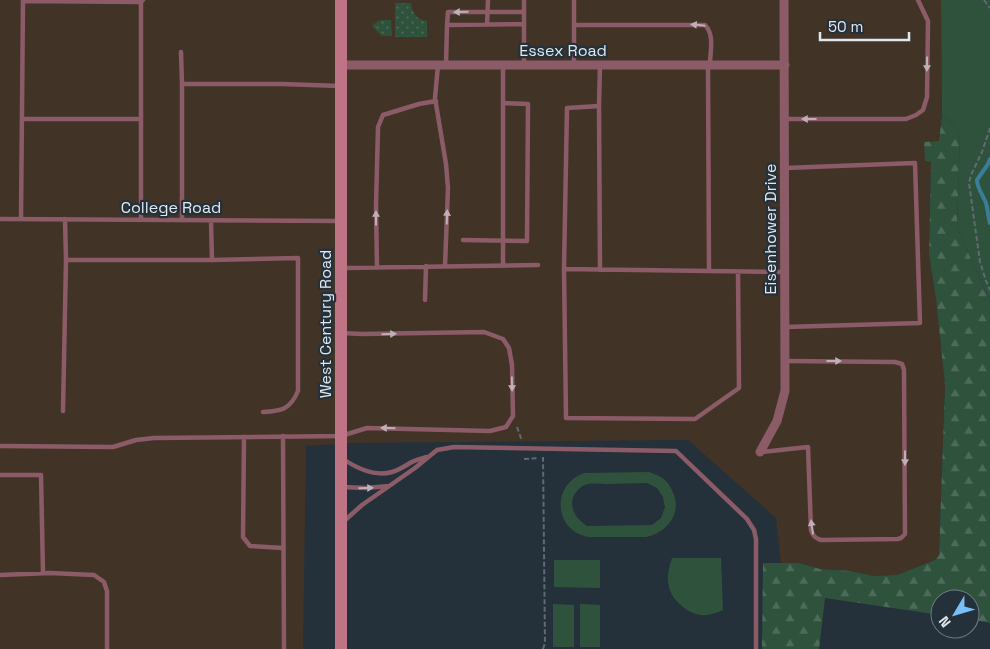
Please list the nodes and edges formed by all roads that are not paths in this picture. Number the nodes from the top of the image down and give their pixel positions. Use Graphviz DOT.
graph roads {
  1 [pos="23,0"];
  2 [pos="341,0"];
  3 [pos="488,0"];
  4 [pos="524,0"];
  5 [pos="574,0"];
  6 [pos="784,0"];
  7 [pos="918,0"];
  8 [pos="142,1"];
  9 [pos="487,11"];
  10 [pos="524,12"];
  11 [pos="524,24"];
  12 [pos="447,25"];
  13 [pos="487,25"];
  14 [pos="575,25"];
  15 [pos="181,52"];
  16 [pos="709,64"];
  17 [pos="785,64"];
  18 [pos="341,65"];
  19 [pos="442,65"];
  20 [pos="503,65"];
  21 [pos="524,65"];
  22 [pos="574,65"];
  23 [pos="600,65"];
  24 [pos="182,84"];
  25 [pos="341,86"];
  26 [pos="436,101"];
  27 [pos="503,103"];
  28 [pos="599,106"];
  29 [pos="22,119"];
  30 [pos="142,119"];
  31 [pos="785,119"];
  32 [pos="785,168"];
  33 [pos="0,219"];
  34 [pos="21,219"];
  35 [pos="65,219"];
  36 [pos="141,220"];
  37 [pos="182,220"];
  38 [pos="211,220"];
  39 [pos="341,221"];
  40 [pos="463,240"];
  41 [pos="503,241"];
  42 [pos="66,260"];
  43 [pos="212,260"];
  44 [pos="538,265"];
  45 [pos="426,266"];
  46 [pos="445,266"];
  47 [pos="502,266"];
  48 [pos="376,267"];
  49 [pos="341,268"];
  50 [pos="564,269"];
  51 [pos="600,270"];
  52 [pos="709,271"];
  53 [pos="738,272"];
  54 [pos="785,272"];
  55 [pos="425,300"];
  56 [pos="785,327"];
  57 [pos="341,333"];
  58 [pos="785,361"];
  59 [pos="64,411"];
  60 [pos="263,412"];
  61 [pos="283,436"];
  62 [pos="341,436"];
  63 [pos="244,437"];
  64 [pos="0,446"];
  65 [pos="760,452"];
  66 [pos="429,456"];
  67 [pos="341,458"];
  68 [pos="0,475"];
  69 [pos="391,485"];
  70 [pos="341,487"];
  71 [pos="341,524"];
  72 [pos="284,548"];
  73 [pos="44,573"];
  74 [pos="0,575"];
  75 [pos="107,649"];
  76 [pos="284,649"];
  77 [pos="341,649"];
  78 [pos="756,649"];
  1 -- 8 [label="lane"];
  1 -- 29 [label="lane"];
  2 -- 18 [label="main road, West Century Road"];
  3 -- 9 [label="lane"];
  4 -- 10 [label="lane"];
  5 -- 14 [label="lane"];
  6 -- 17 [label="street, Eisenhower Drive"];
  7 -- 31 [label="lane, one-way"];
  8 -- 30 [label="lane"];
  9 -- 10 [label="lane"];
  9 -- 12 [label="lane, one-way"];
  9 -- 13 [label="lane"];
  10 -- 11 [label="lane"];
  11 -- 13 [label="lane"];
  11 -- 21 [label="lane"];
  12 -- 13 [label="lane"];
  12 -- 19 [label="lane"];
  16 -- 14 [label="lane, one-way"];
  14 -- 22 [label="lane"];
  15 -- 24 [label="lane"];
  16 -- 17 [label="street, Essex Road"];
  16 -- 23 [label="street, Essex Road"];
  16 -- 52 [label="lane"];
  17 -- 31 [label="street, Eisenhower Drive"];
  18 -- 19 [label="street, Essex Road"];
  18 -- 25 [label="main road, West Century Road"];
  19 -- 20 [label="street, Essex Road"];
  19 -- 26 [label="lane"];
  20 -- 21 [label="street, Essex Road"];
  20 -- 27 [label="lane"];
  21 -- 22 [label="street, Essex Road"];
  22 -- 23 [label="street, Essex Road"];
  23 -- 28 [label="lane"];
  24 -- 25 [label="lane"];
  24 -- 37 [label="lane"];
  25 -- 39 [label="main road, West Century Road"];
  46 -- 26 [label="lane, one-way"];
  48 -- 26 [label="lane, one-way"];
  27 -- 41 [label="lane"];
  27 -- 41 [label="lane"];
  28 -- 50 [label="lane"];
  28 -- 51 [label="lane"];
  29 -- 30 [label="lane"];
  29 -- 34 [label="lane"];
  30 -- 36 [label="lane"];
  31 -- 32 [label="street, Eisenhower Drive"];
  32 -- 54 [label="street, Eisenhower Drive"];
  32 -- 56 [label="lane"];
  33 -- 34 [label="lane, College Road"];
  34 -- 35 [label="lane, College Road"];
  35 -- 36 [label="lane, College Road"];
  35 -- 42 [label="lane"];
  36 -- 37 [label="lane, College Road"];
  37 -- 38 [label="lane, College Road"];
  38 -- 39 [label="lane, College Road"];
  38 -- 43 [label="lane"];
  39 -- 49 [label="main road, West Century Road"];
  40 -- 41 [label="lane"];
  41 -- 47 [label="lane"];
  42 -- 43 [label="lane"];
  42 -- 59 [label="lane"];
  43 -- 60 [label="lane"];
  44 -- 47 [label="lane"];
  45 -- 46 [label="lane"];
  45 -- 48 [label="lane"];
  45 -- 55 [label="lane"];
  46 -- 47 [label="lane"];
  48 -- 49 [label="lane"];
  49 -- 57 [label="main road, West Century Road"];
  50 -- 51 [label="lane"];
  50 -- 53 [label="lane"];
  51 -- 52 [label="lane"];
  52 -- 53 [label="lane"];
  53 -- 54 [label="lane"];
  54 -- 56 [label="street, Eisenhower Drive"];
  56 -- 58 [label="street, Eisenhower Drive"];
  57 -- 62 [label="main road, West Century Road"];
  57 -- 62 [label="lane, one-way"];
  58 -- 65 [label="street, Eisenhower Drive"];
  58 -- 65 [label="lane, one-way"];
  61 -- 62 [label="lane"];
  61 -- 63 [label="lane"];
  61 -- 72 [label="lane"];
  62 -- 67 [label="main road, West Century Road"];
  63 -- 64 [label="lane"];
  63 -- 72 [label="lane"];
  66 -- 67 [label="lane"];
  66 -- 69 [label="lane"];
  66 -- 78 [label="lane"];
  67 -- 70 [label="main road, West Century Road"];
  68 -- 73 [label="lane"];
  70 -- 69 [label="lane, one-way"];
  69 -- 71 [label="lane"];
  70 -- 71 [label="main road, West Century Road"];
  71 -- 77 [label="main road, West Century Road"];
  72 -- 76 [label="lane"];
  73 -- 74 [label="lane"];
  73 -- 75 [label="lane"];
}
